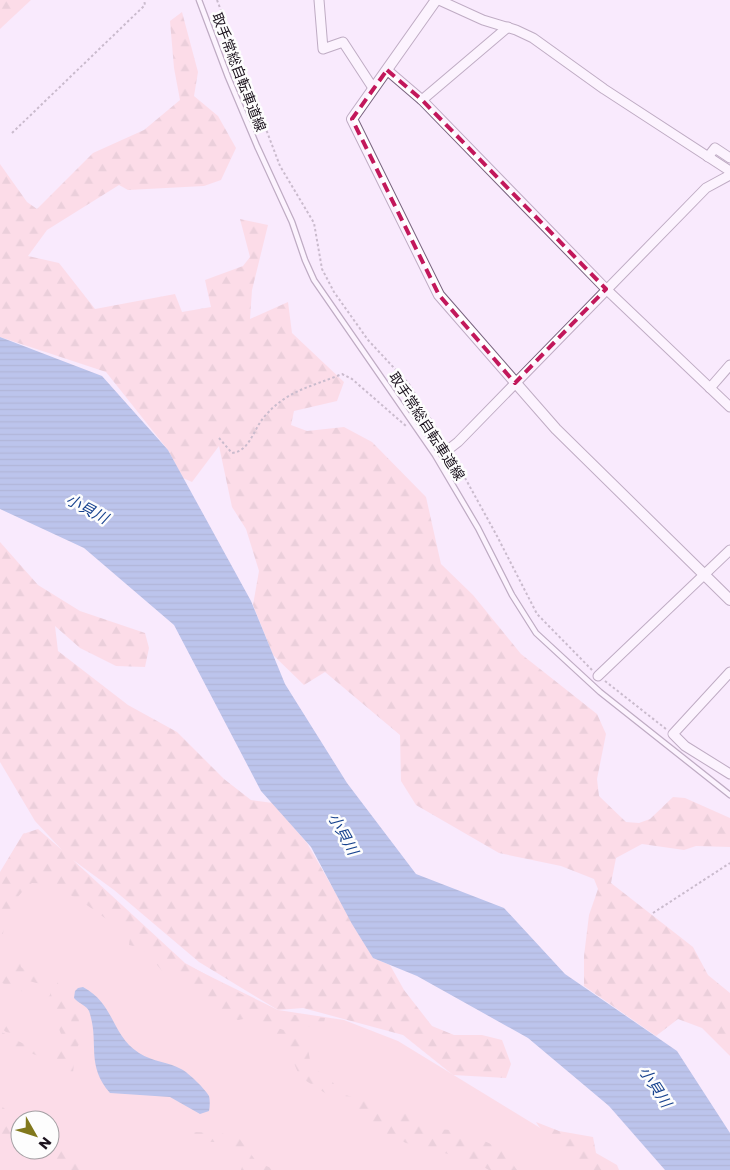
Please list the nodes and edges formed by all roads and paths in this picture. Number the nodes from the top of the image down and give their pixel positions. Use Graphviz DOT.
graph roads {
  1 [pos="144,0"];
  2 [pos="199,0"];
  3 [pos="216,0"];
  4 [pos="319,0"];
  5 [pos="438,0"];
  6 [pos="508,27"];
  7 [pos="387,70"];
  8 [pos="373,88"];
  9 [pos="422,100"];
  10 [pos="12,133"];
  11 [pos="708,157"];
  12 [pos="730,158"];
  13 [pos="730,173"];
  14 [pos="606,289"];
  15 [pos="730,365"];
  16 [pos="396,371"];
  17 [pos="515,384"];
  18 [pos="710,388"];
  19 [pos="730,407"];
  20 [pos="413,411"];
  21 [pos="418,428"];
  22 [pos="219,438"];
  23 [pos="449,449"];
  24 [pos="730,550"];
  25 [pos="704,576"];
  26 [pos="730,600"];
  27 [pos="730,672"];
  28 [pos="598,676"];
  29 [pos="673,734"];
  30 [pos="730,774"];
  31 [pos="730,795"];
  32 [pos="730,863"];
  33 [pos="653,912"];
  1 -- 10 [label="path"];
  2 -- 21 [label="lane, 取手常総自転車道線"];
  3 -- 16 [label="path"];
  4 -- 8 [label="street"];
  5 -- 6 [label="street"];
  5 -- 7 [label="street"];
  6 -- 9 [label="street"];
  6 -- 11 [label="street"];
  7 -- 8 [label="street"];
  7 -- 9 [label="street"];
  8 -- 17 [label="street"];
  9 -- 14 [label="street"];
  11 -- 12 [label="street"];
  11 -- 13 [label="street"];
  13 -- 14 [label="street"];
  14 -- 17 [label="street"];
  14 -- 18 [label="street"];
  15 -- 18 [label="street"];
  16 -- 20 [label="path"];
  16 -- 23 [label="path"];
  17 -- 23 [label="street"];
  17 -- 25 [label="street"];
  18 -- 19 [label="street"];
  21 -- 22 [label="path"];
  21 -- 31 [label="lane, 取手常総自転車道線"];
  23 -- 28 [label="path"];
  24 -- 25 [label="street"];
  25 -- 26 [label="street"];
  25 -- 28 [label="street"];
  27 -- 29 [label="street"];
  28 -- 29 [label="path"];
  29 -- 30 [label="street"];
  32 -- 33 [label="path"];
}
